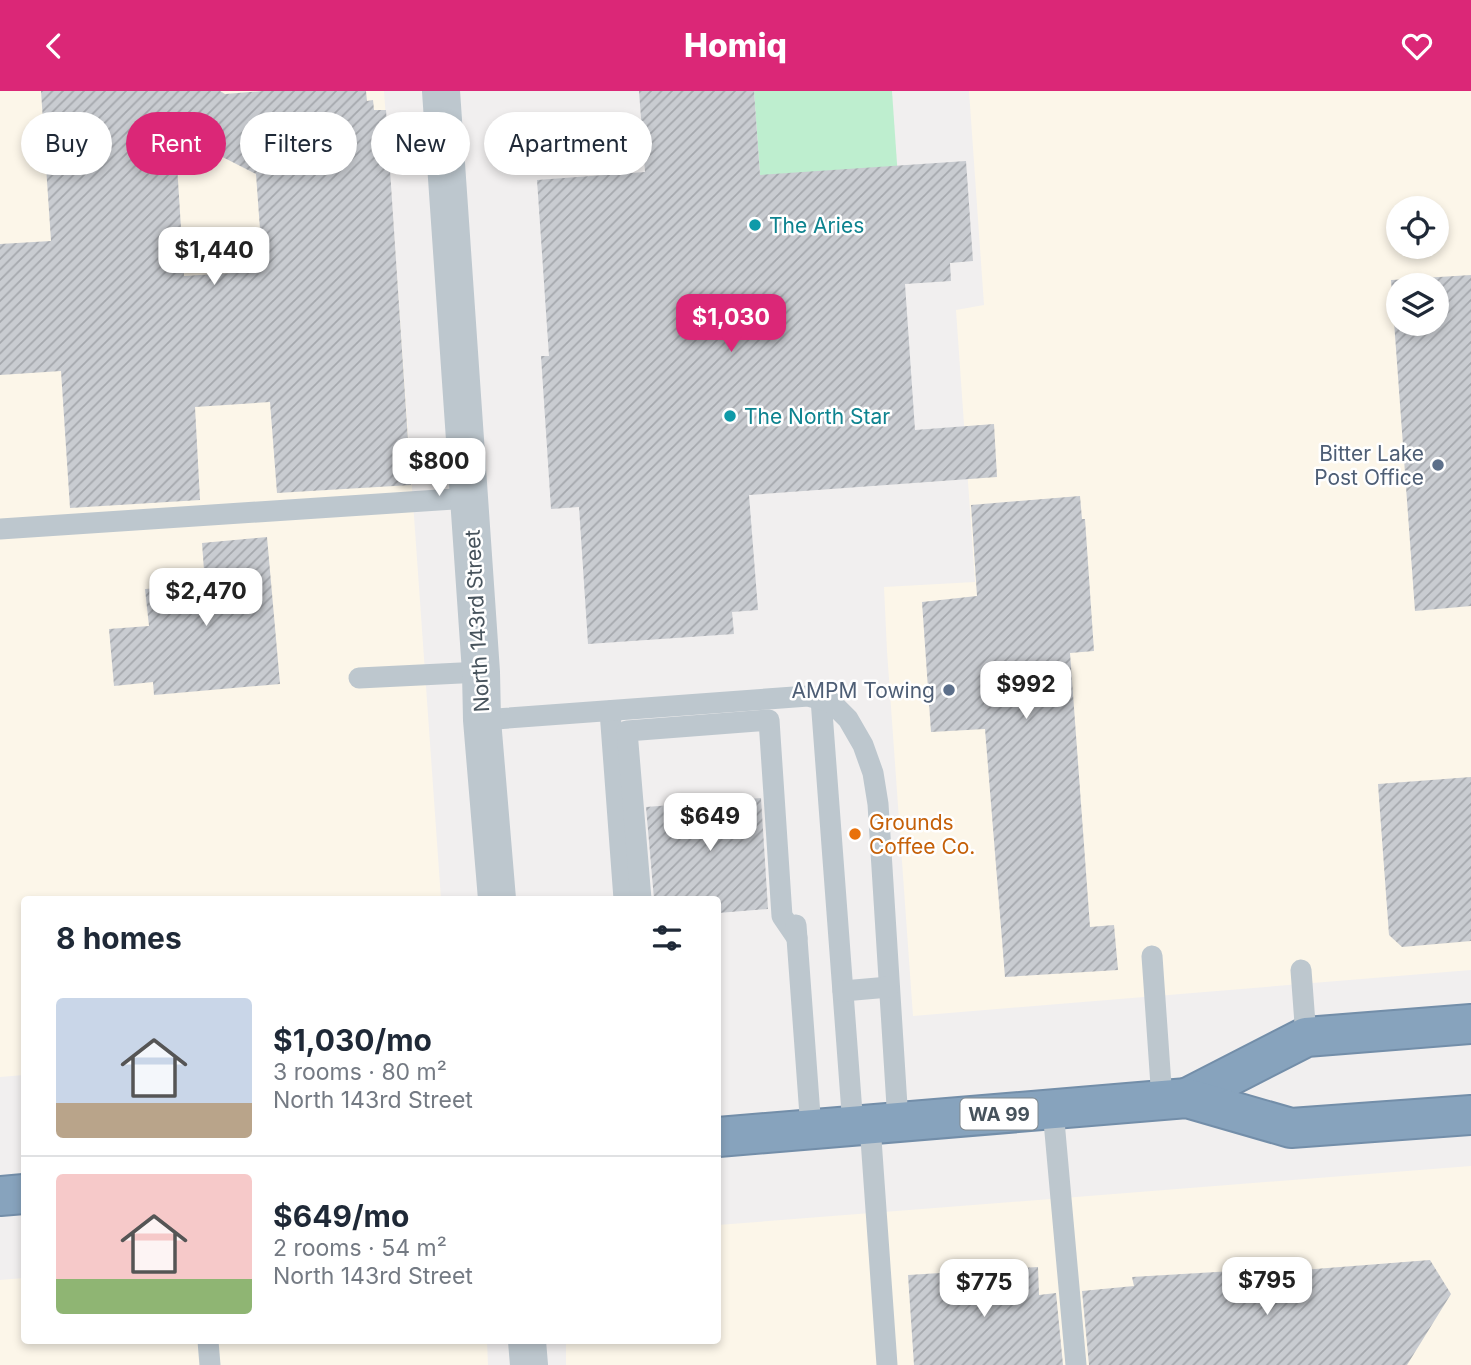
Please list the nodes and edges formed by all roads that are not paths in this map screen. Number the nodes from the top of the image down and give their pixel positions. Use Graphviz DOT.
graph roads {
  1 [pos="441,91"];
  2 [pos="469,498"];
  3 [pos="0,529"];
  4 [pos="481,672"];
  5 [pos="359,678"];
  6 [pos="780,698"];
  7 [pos="821,699"];
  8 [pos="610,711"];
  9 [pos="482,720"];
  10 [pos="497,896"];
  11 [pos="624,896"];
  12 [pos="641,896"];
  13 [pos="797,937"];
  14 [pos="1152,956"];
  15 [pos="1301,970"];
  16 [pos="889,987"];
  17 [pos="843,991"];
  18 [pos="1471,1024"];
  19 [pos="1306,1037"];
  20 [pos="1175,1099"];
  21 [pos="1053,1110"];
  22 [pos="1471,1115"];
  23 [pos="874,1124"];
  24 [pos="811,1129"];
  25 [pos="721,1137"];
  26 [pos="21,1194"];
  27 [pos="0,1196"];
  28 [pos="208,1344"];
  29 [pos="527,1344"];
  30 [pos="210,1365"];
  31 [pos="529,1365"];
  32 [pos="887,1365"];
  33 [pos="1076,1365"];
  1 -- 2 [label="street, North 143rd Street"];
  2 -- 3 [label="lane"];
  2 -- 4 [label="street, North 143rd Street"];
  4 -- 5 [label="lane"];
  4 -- 9 [label="street, North 143rd Street"];
  6 -- 7 [label="lane"];
  6 -- 8 [label="lane"];
  6 -- 13 [label="lane"];
  7 -- 16 [label="lane"];
  7 -- 17 [label="lane"];
  8 -- 9 [label="lane"];
  8 -- 11 [label="lane"];
  9 -- 10 [label="street, North 143rd Street"];
  12 -- 13 [label="lane"];
  13 -- 24 [label="lane"];
  14 -- 20 [label="lane"];
  15 -- 19 [label="lane"];
  16 -- 17 [label="lane"];
  16 -- 23 [label="lane"];
  17 -- 23 [label="lane"];
  18 -- 19 [label="highway, WA 99"];
  19 -- 20 [label="highway, WA 99"];
  20 -- 21 [label="highway, WA 99"];
  20 -- 22 [label="highway, WA 99"];
  21 -- 23 [label="highway, WA 99"];
  21 -- 33 [label="lane"];
  23 -- 24 [label="highway, WA 99"];
  23 -- 32 [label="lane"];
  24 -- 25 [label="highway, WA 99"];
  26 -- 27 [label="highway"];
  28 -- 30 [label="lane"];
  29 -- 31 [label="street"];
}
